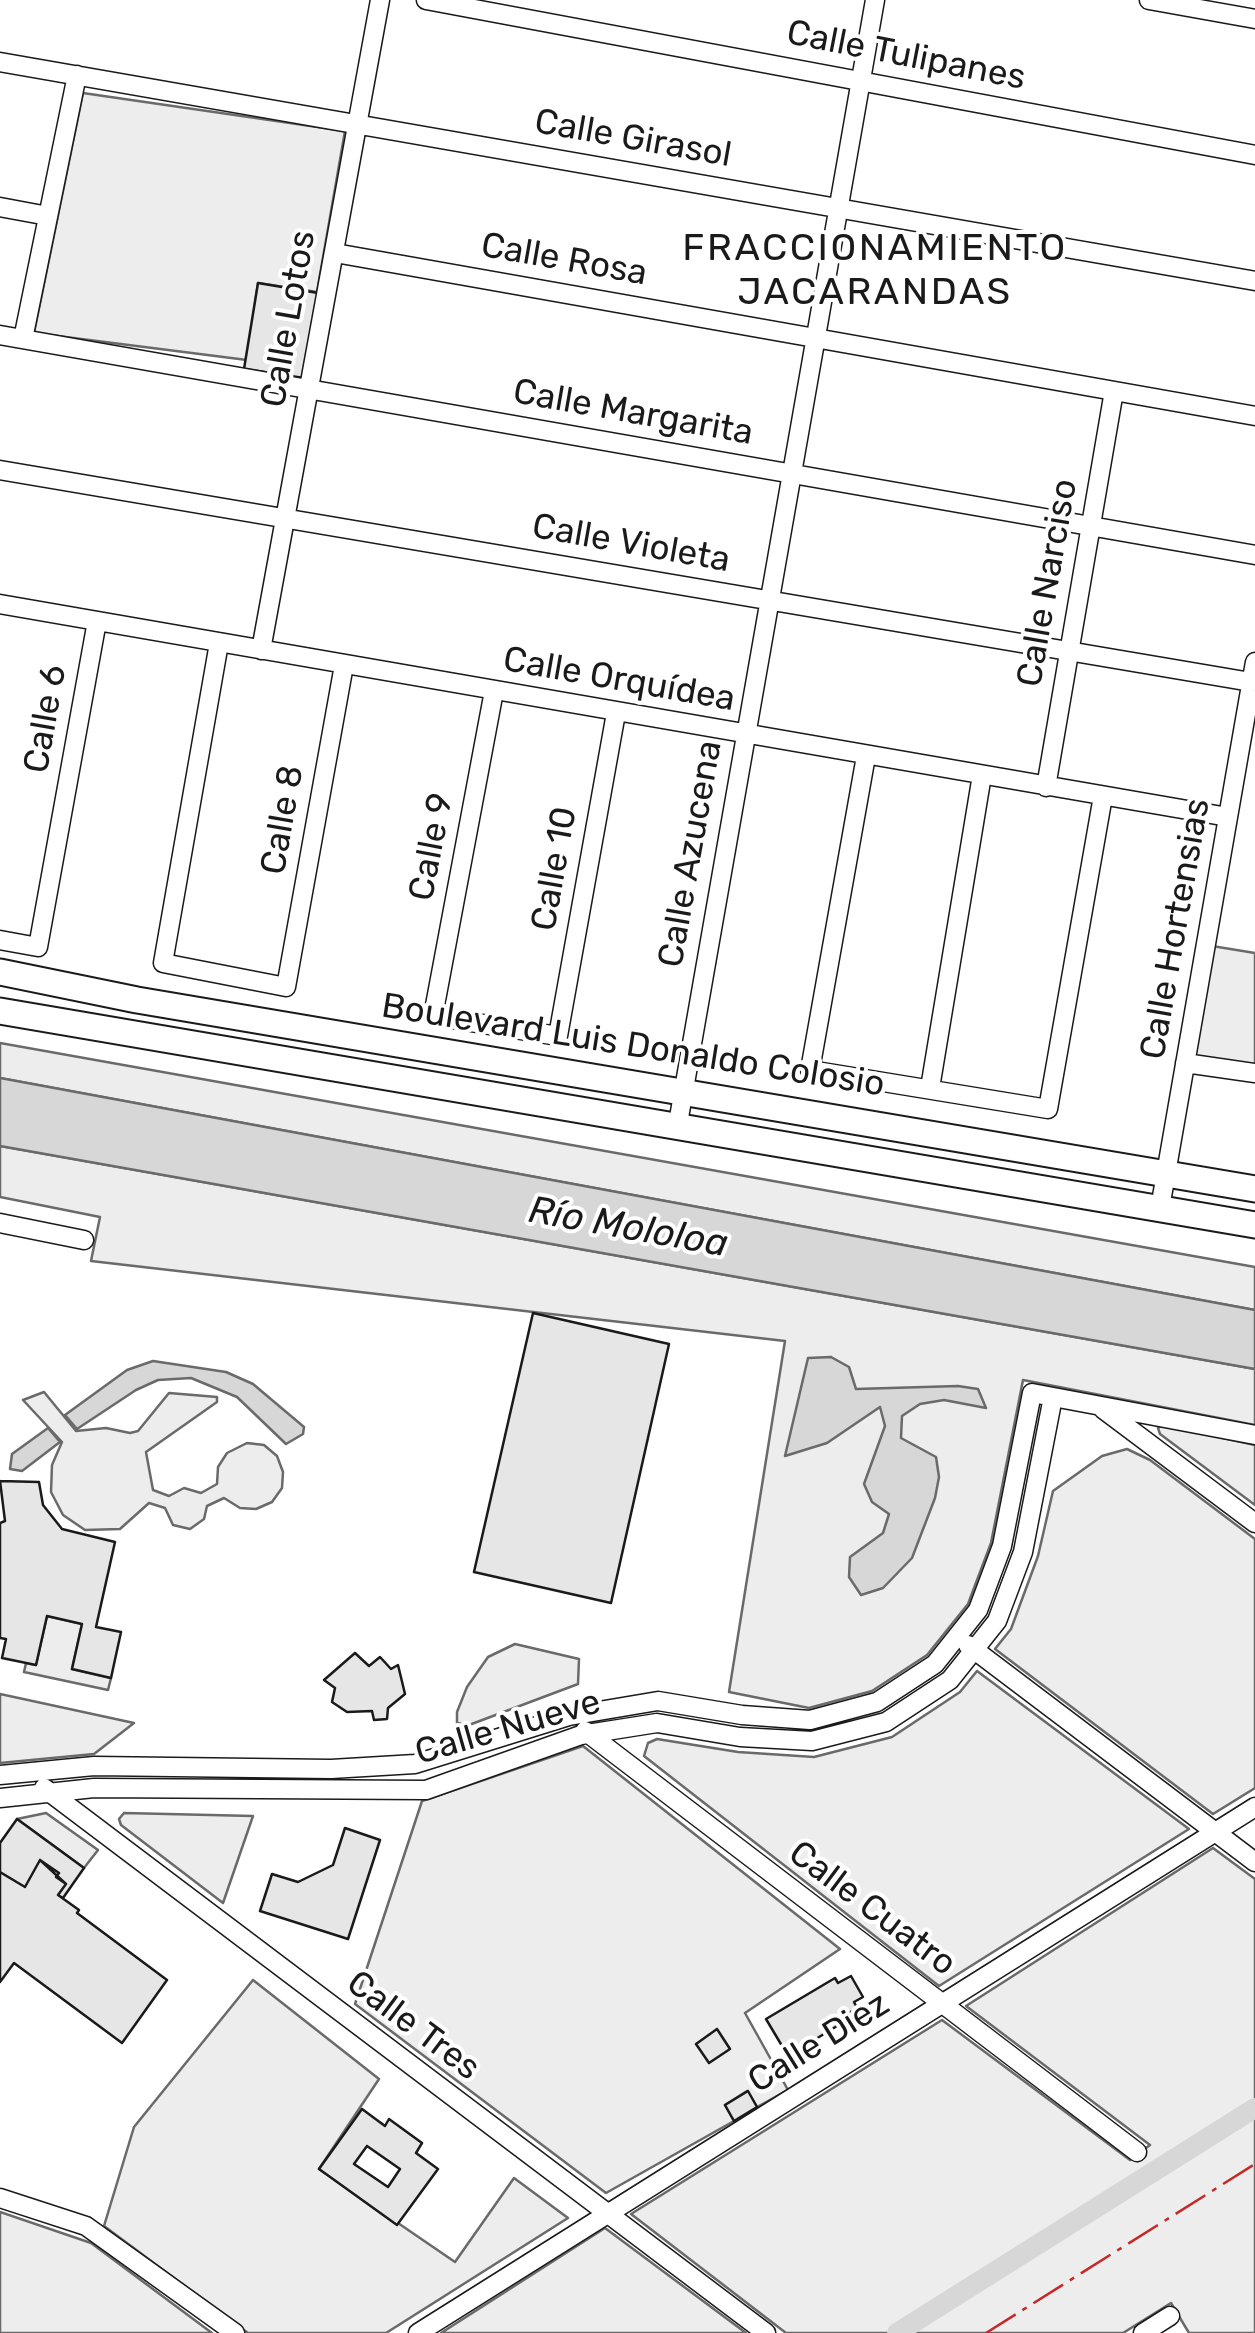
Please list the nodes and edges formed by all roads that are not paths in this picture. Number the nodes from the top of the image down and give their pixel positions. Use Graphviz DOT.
graph roads {
  1 [pos="380,0"];
  2 [pos="426,0"];
  3 [pos="875,0"];
  4 [pos="1150,0"];
  5 [pos="1255,19"];
  6 [pos="0,62"];
  7 [pos="76,74"];
  8 [pos="861,81"];
  9 [pos="357,124"];
  10 [pos="1255,155"];
  11 [pos="0,207"];
  12 [pos="838,208"];
  13 [pos="48,216"];
  14 [pos="335,253"];
  15 [pos="1255,281"];
  16 [pos="0,335"];
  17 [pos="816,338"];
  18 [pos="23,339"];
  19 [pos="309,389"];
  20 [pos="1114,391"];
  21 [pos="1255,416"];
  22 [pos="0,470"];
  23 [pos="791,474"];
  24 [pos="286,518"];
  25 [pos="1090,526"];
  26 [pos="1255,554"];
  27 [pos="769,600"];
  28 [pos="0,604"];
  29 [pos="96,621"];
  30 [pos="219,643"];
  31 [pos="261,650"];
  32 [pos="1069,652"];
  33 [pos="1255,662"];
  34 [pos="344,665"];
  35 [pos="1252,682"];
  36 [pos="494,691"];
  37 [pos="616,713"];
  38 [pos="745,734"];
  39 [pos="866,756"];
  40 [pos="982,776"];
  41 [pos="1046,786"];
  42 [pos="1103,796"];
  43 [pos="1228,818"];
  44 [pos="0,940"];
  45 [pos="0,972"];
  46 [pos="0,1011"];
  47 [pos="558,1036"];
  48 [pos="1185,1063"];
  49 [pos="1255,1073"];
  50 [pos="684,1088"];
  51 [pos="930,1088"];
  52 [pos="677,1128"];
  53 [pos="1166,1173"];
  54 [pos="990,1179"];
  55 [pos="1255,1189"];
  56 [pos="1160,1208"];
  57 [pos="0,1224"];
  58 [pos="1255,1225"];
  59 [pos="84,1240"];
  60 [pos="1053,1397"];
  61 [pos="1099,1406"];
  62 [pos="1255,1435"];
  63 [pos="1255,1522"];
  64 [pos="957,1637"];
  65 [pos="974,1650"];
  66 [pos="569,1716"];
  67 [pos="589,1734"];
  68 [pos="21,1771"];
  69 [pos="0,1775"];
  70 [pos="48,1791"];
  71 [pos="0,1798"];
  72 [pos="1255,1807"];
  73 [pos="1216,1832"];
  74 [pos="1255,1862"];
  75 [pos="943,2004"];
  76 [pos="1137,2152"];
  77 [pos="0,2198"];
  78 [pos="608,2214"];
  79 [pos="1170,2316"];
  80 [pos="235,2333"];
  81 [pos="418,2333"];
  82 [pos="766,2333"];
  83 [pos="1143,2333"];
  1 -- 9 [label="street, Calle Lotos"];
  2 -- 8 [label="street, Calle Tulipanes"];
  3 -- 8 [label="street, Calle Azucena"];
  4 -- 5 [label="street"];
  6 -- 7 [label="street, Calle Girasol"];
  7 -- 9 [label="street, Calle Girasol"];
  7 -- 13 [label="street"];
  8 -- 10 [label="street, Calle Tulipanes"];
  8 -- 12 [label="street, Calle Azucena"];
  9 -- 12 [label="street, Calle Girasol"];
  9 -- 14 [label="street, Calle Lotos"];
  11 -- 13 [label="street"];
  12 -- 15 [label="street, Calle Girasol"];
  12 -- 17 [label="street, Calle Azucena"];
  13 -- 18 [label="street"];
  14 -- 17 [label="street, Calle Rosa"];
  14 -- 19 [label="street, Calle Lotos"];
  16 -- 18 [label="street, Calle Margarita"];
  17 -- 20 [label="street, Calle Rosa"];
  17 -- 23 [label="street, Calle Azucena"];
  18 -- 19 [label="street, Calle Margarita"];
  19 -- 23 [label="street, Calle Margarita"];
  19 -- 24 [label="street, Calle Lotos"];
  20 -- 21 [label="street, Calle Rosa"];
  20 -- 25 [label="street, Calle Narciso"];
  22 -- 24 [label="street, Calle Violeta"];
  23 -- 25 [label="street, Calle Margarita"];
  23 -- 27 [label="street, Calle Azucena"];
  24 -- 27 [label="street, Calle Violeta"];
  24 -- 31 [label="street, Calle Lotos"];
  25 -- 26 [label="street, Calle Margarita"];
  25 -- 32 [label="street, Calle Narciso"];
  27 -- 32 [label="street, Calle Violeta"];
  27 -- 38 [label="street, Calle Azucena"];
  28 -- 29 [label="street, Calle Orquídea"];
  29 -- 30 [label="street, Calle Orquídea"];
  29 -- 44 [label="street, Calle 6"];
  30 -- 31 [label="street, Calle Orquídea"];
  30 -- 34 [label="street, Calle 8"];
  31 -- 34 [label="street, Calle Orquídea"];
  32 -- 35 [label="street, Calle Violeta"];
  32 -- 41 [label="street, Calle Narciso"];
  33 -- 35 [label="street, Calle Hortensias"];
  34 -- 36 [label="street, Calle Orquídea"];
  35 -- 43 [label="street, Calle Hortensias"];
  36 -- 37 [label="street, Calle Orquídea"];
  36 -- 47 [label="street, Calle 9"];
  37 -- 38 [label="street, Calle Orquídea"];
  37 -- 47 [label="street, Calle 10"];
  38 -- 39 [label="street, Calle Orquídea"];
  38 -- 50 [label="street, Calle Azucena"];
  39 -- 40 [label="street, Calle Orquídea"];
  39 -- 51 [label="street"];
  40 -- 41 [label="street, Calle Orquídea"];
  40 -- 51 [label="street"];
  41 -- 42 [label="street, Calle Orquídea"];
  42 -- 43 [label="street, Calle Orquídea"];
  42 -- 51 [label="street"];
  43 -- 48 [label="street, Calle Hortensias"];
  45 -- 50 [label="main road, Boulevard Luis Donaldo Colosio"];
  46 -- 52 [label="main road, Boulevard Luis Donaldo Colosio"];
  48 -- 49 [label="street"];
  48 -- 53 [label="street, Calle Hortensias"];
  50 -- 52 [label="street, Calle Azucena"];
  50 -- 53 [label="main road, Boulevard Luis Donaldo Colosio"];
  52 -- 54 [label="main road, Boulevard Luis Donaldo Colosio"];
  53 -- 54 [label="main road"];
  53 -- 55 [label="main road, Boulevard Luis Donaldo Colosio"];
  53 -- 56 [label="street, Calle Hortensias"];
  54 -- 56 [label="main road, Boulevard Luis Donaldo Colosio"];
  56 -- 58 [label="main road, Boulevard Luis Donaldo Colosio"];
  57 -- 59 [label="street"];
  60 -- 61 [label="street"];
  60 -- 64 [label="street, Calle Nueve"];
  60 -- 65 [label="street, Calle Nueve"];
  61 -- 62 [label="street"];
  61 -- 63 [label="street"];
  64 -- 65 [label="street"];
  64 -- 66 [label="street, Calle Nueve"];
  65 -- 67 [label="street, Calle Nueve"];
  65 -- 73 [label="street"];
  66 -- 67 [label="street, Calle Cuatro"];
  66 -- 68 [label="street, Calle Nueve"];
  67 -- 70 [label="street, Calle Nueve"];
  67 -- 75 [label="street, Calle Cuatro"];
  68 -- 69 [label="street, Calle Nueve"];
  68 -- 70 [label="street, Calle Tres"];
  70 -- 71 [label="street, Calle Nueve"];
  70 -- 78 [label="street, Calle Tres"];
  72 -- 73 [label="street, Calle Diez"];
  73 -- 74 [label="street"];
  73 -- 75 [label="street, Calle Diez"];
  75 -- 76 [label="street, Calle Cuatro"];
  75 -- 78 [label="street, Calle Diez"];
  77 -- 80 [label="street"];
  78 -- 81 [label="street, Calle Diez"];
  78 -- 82 [label="street, Calle Tres"];
  79 -- 83 [label="street"];
}
